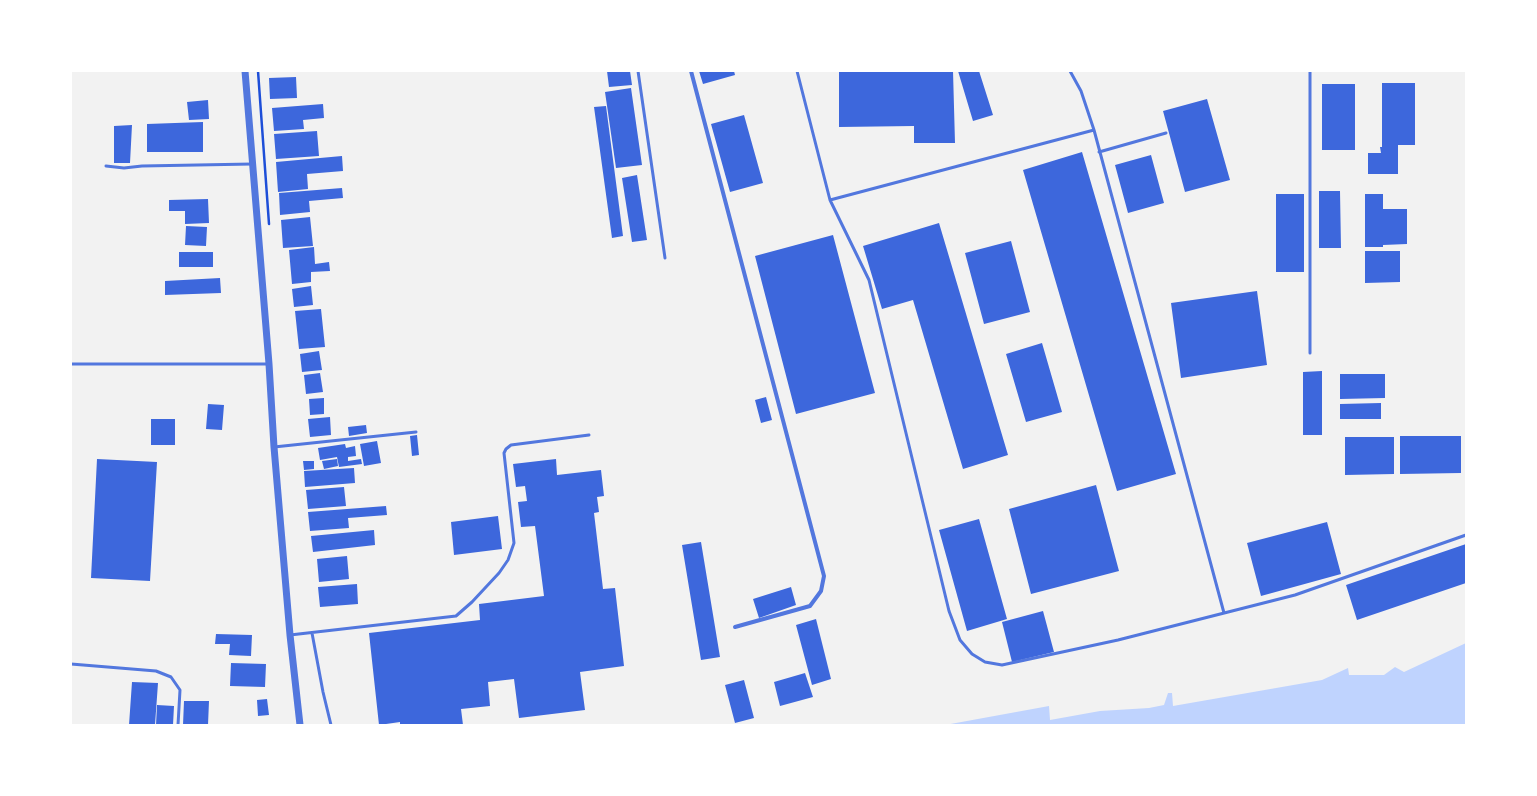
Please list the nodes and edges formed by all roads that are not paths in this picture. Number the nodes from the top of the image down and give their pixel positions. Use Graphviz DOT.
graph roads {
  1 [pos="245,71"];
  2 [pos="638,71"];
  3 [pos="691,71"];
  4 [pos="797,71"];
  5 [pos="1070,71"];
  6 [pos="1310,71"];
  7 [pos="1094,130"];
  8 [pos="1166,133"];
  9 [pos="1100,152"];
  10 [pos="253,164"];
  11 [pos="106,166"];
  12 [pos="830,200"];
  13 [pos="665,258"];
  14 [pos="1310,353"];
  15 [pos="71,364"];
  16 [pos="269,364"];
  17 [pos="416,432"];
  18 [pos="589,435"];
  19 [pos="274,447"];
  20 [pos="1466,535"];
  21 [pos="1224,613"];
  22 [pos="735,627"];
  23 [pos="312,633"];
  24 [pos="290,635"];
  25 [pos="71,664"];
  26 [pos="178,725"];
  27 [pos="300,725"];
  28 [pos="331,725"];
  1 -- 10 [label="street"];
  2 -- 13 [label="lane"];
  3 -- 22 [label="street"];
  4 -- 12 [label="lane"];
  5 -- 7 [label="lane"];
  6 -- 14 [label="lane"];
  7 -- 9 [label="lane"];
  7 -- 12 [label="lane"];
  8 -- 9 [label="lane"];
  9 -- 21 [label="lane"];
  10 -- 11 [label="lane"];
  10 -- 16 [label="street"];
  12 -- 21 [label="lane"];
  15 -- 16 [label="lane"];
  16 -- 19 [label="street"];
  17 -- 19 [label="lane"];
  18 -- 23 [label="lane"];
  19 -- 24 [label="street"];
  20 -- 21 [label="lane"];
  23 -- 24 [label="lane"];
  23 -- 28 [label="lane"];
  24 -- 27 [label="street"];
  25 -- 26 [label="lane"];
}
